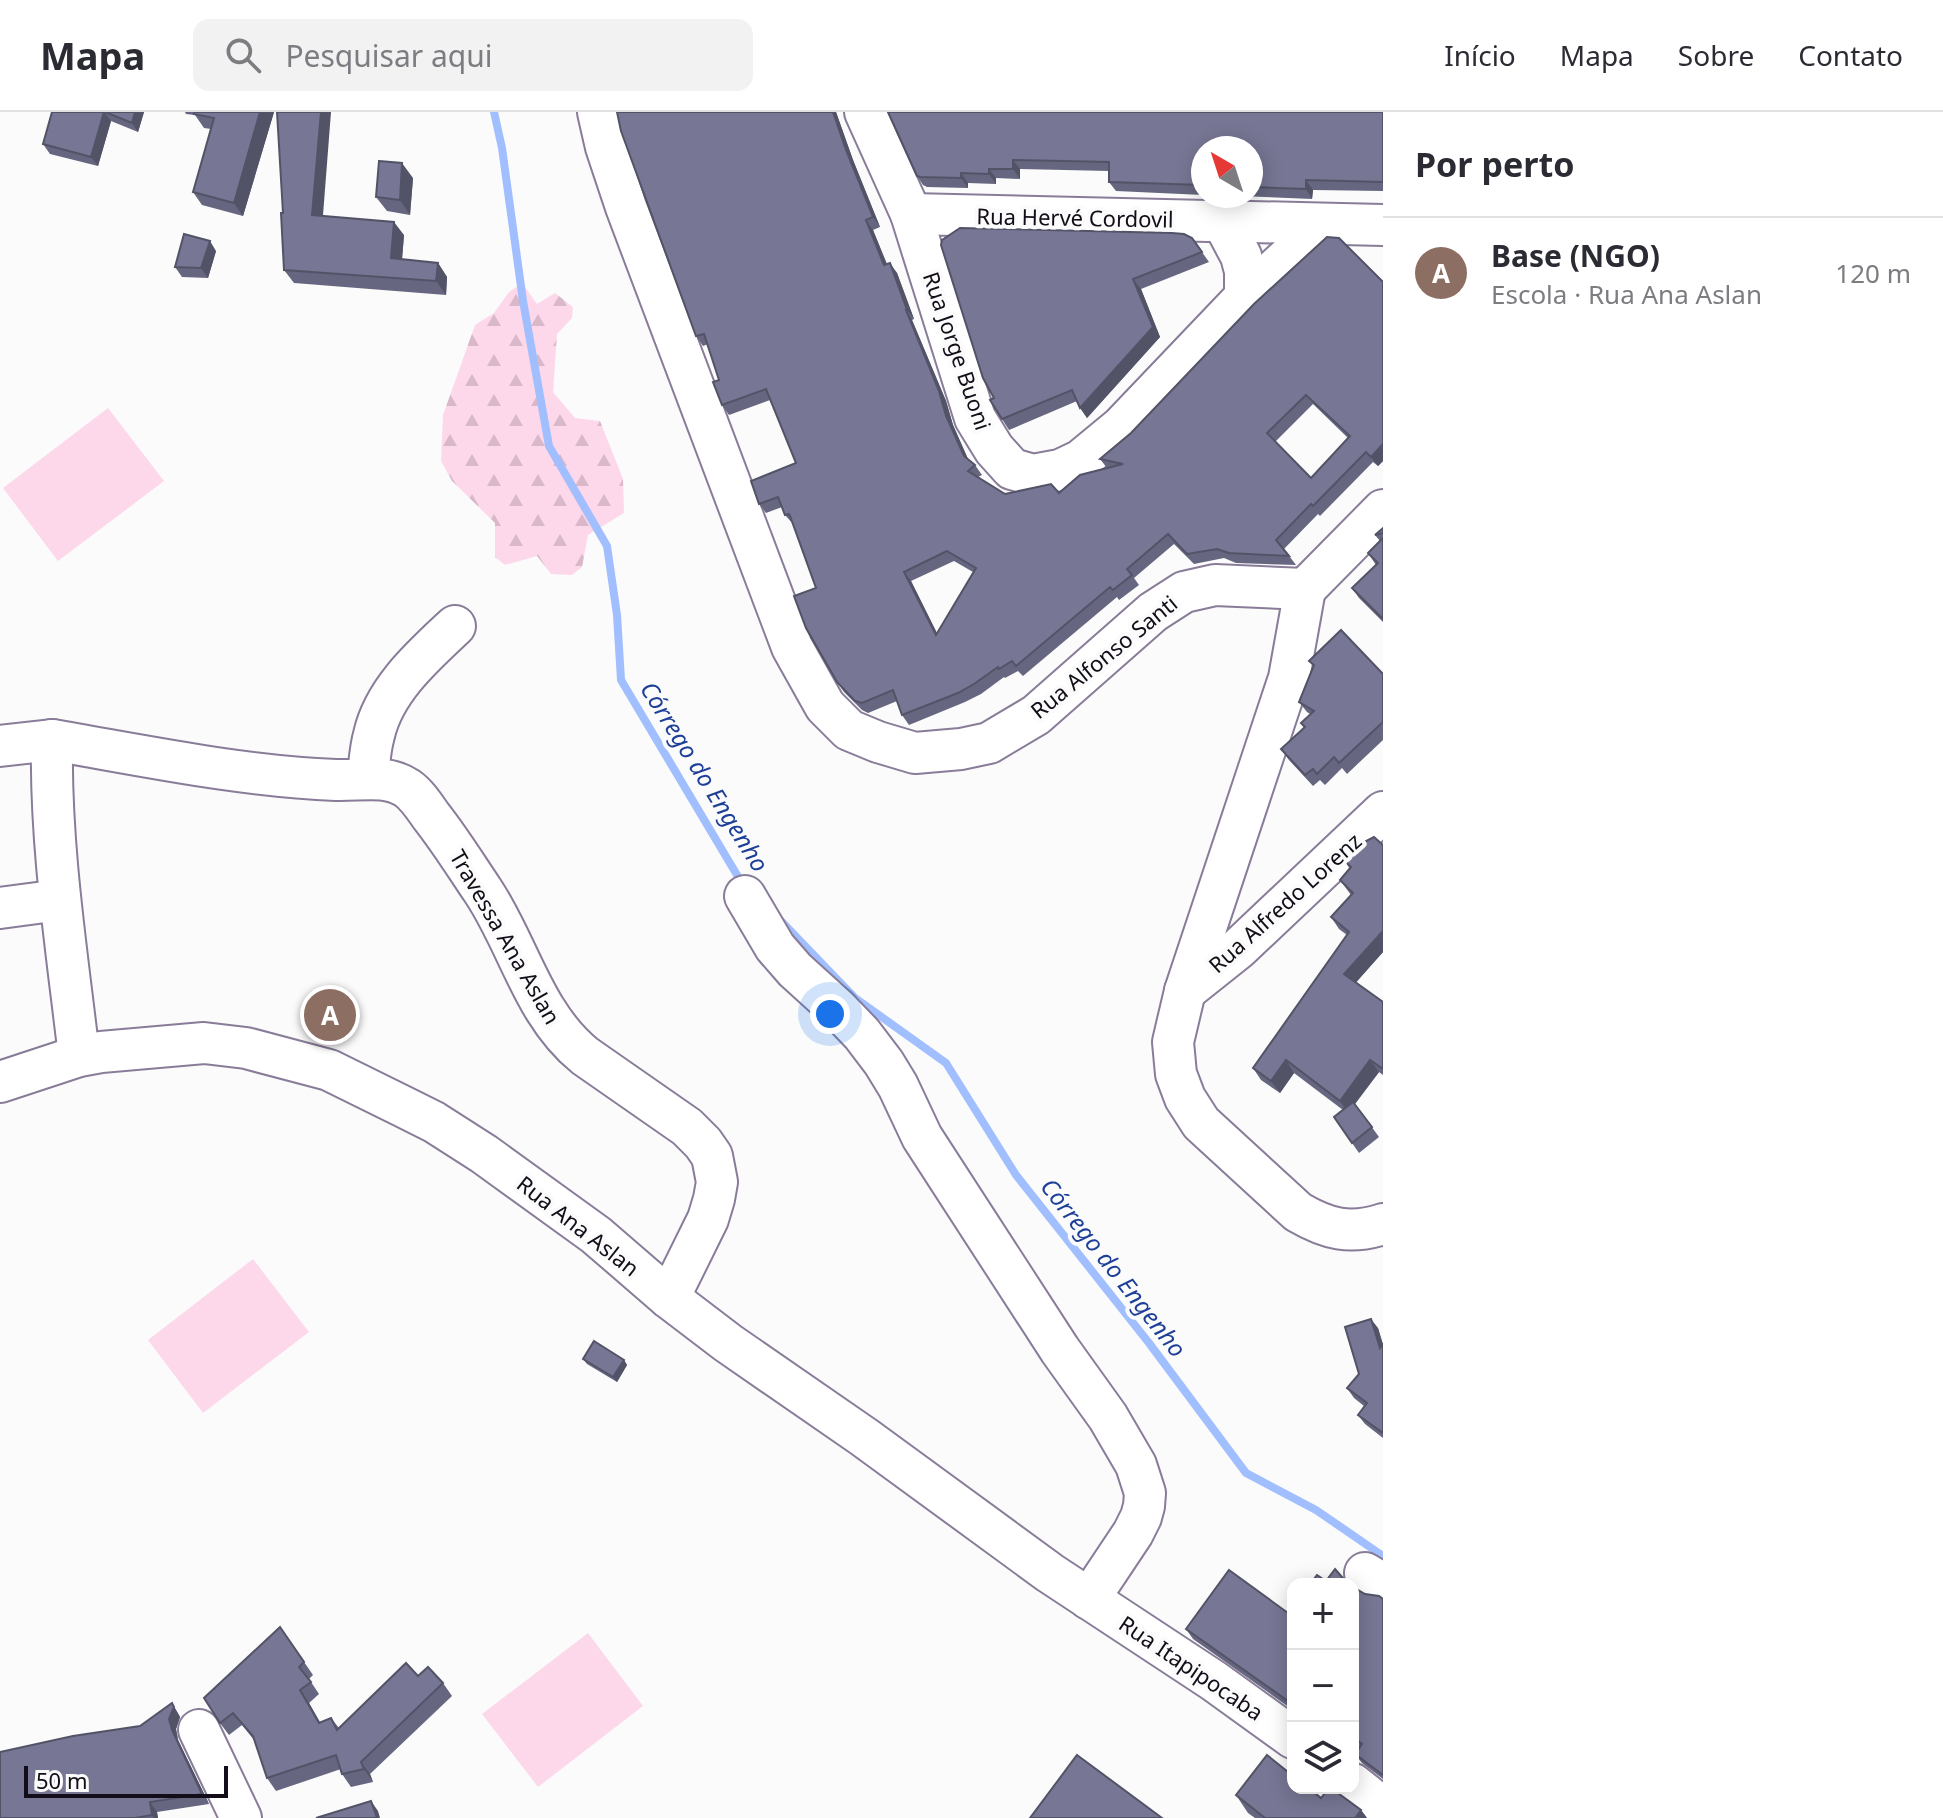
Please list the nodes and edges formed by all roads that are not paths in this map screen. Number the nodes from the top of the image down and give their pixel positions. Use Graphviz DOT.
graph roads {
  1 [pos="598,112"];
  2 [pos="865,112"];
  3 [pos="911,214"];
  4 [pos="1223,222"];
  5 [pos="1324,224"];
  6 [pos="1383,225"];
  7 [pos="1245,297"];
  8 [pos="1383,510"];
  9 [pos="1305,589"];
  10 [pos="455,626"];
  11 [pos="52,740"];
  12 [pos="0,746"];
  13 [pos="368,778"];
  14 [pos="1383,812"];
  15 [pos="745,896"];
  16 [pos="60,900"];
  17 [pos="0,908"];
  18 [pos="1185,991"];
  19 [pos="79,1056"];
  20 [pos="0,1082"];
  21 [pos="1383,1224"];
  22 [pos="669,1298"];
  23 [pos="1089,1599"];
  24 [pos="199,1730"];
  25 [pos="1287,1734"];
  26 [pos="1359,1789"];
  27 [pos="1383,1808"];
  28 [pos="241,1818"];
  1 -- 9 [label="street, Rua Alfonso Santi"];
  2 -- 3 [label="street, Rua Jorge Buoni"];
  3 -- 4 [label="street, Rua Hervé Cordovil"];
  3 -- 7 [label="street, Rua Jorge Buoni"];
  4 -- 5 [label="street, Rua Hervé Cordovil"];
  4 -- 7 [label="street"];
  5 -- 6 [label="street, Rua Hervé Cordovil"];
  5 -- 7 [label="street, Rua Jorge Buoni"];
  8 -- 9 [label="street"];
  9 -- 18 [label="street"];
  10 -- 13 [label="street"];
  11 -- 12 [label="street, Travessa Ana Aslan"];
  11 -- 13 [label="street, Travessa Ana Aslan"];
  11 -- 16 [label="street"];
  13 -- 22 [label="street, Travessa Ana Aslan"];
  14 -- 18 [label="street, Rua Alfredo Lorenz"];
  15 -- 23 [label="street"];
  16 -- 17 [label="street"];
  16 -- 19 [label="street"];
  18 -- 21 [label="street"];
  19 -- 20 [label="street, Rua Ana Aslan"];
  19 -- 22 [label="street, Rua Ana Aslan"];
  22 -- 23 [label="street, Rua Ana Aslan"];
  23 -- 25 [label="street, Rua Itapipocaba"];
  24 -- 28 [label="street"];
  26 -- 27 [label="street"];
}
